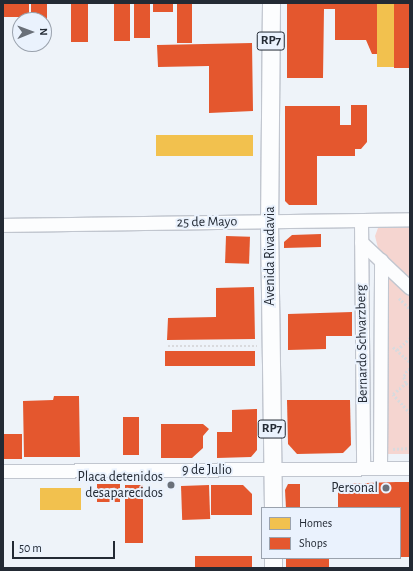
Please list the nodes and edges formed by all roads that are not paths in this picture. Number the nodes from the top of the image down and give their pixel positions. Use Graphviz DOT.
graph roads {
  1 [pos="271,3"];
  2 [pos="410,219"];
  3 [pos="361,220"];
  4 [pos="269,221"];
  5 [pos="3,225"];
  6 [pos="361,242"];
  7 [pos="381,260"];
  8 [pos="410,288"];
  9 [pos="363,468"];
  10 [pos="380,468"];
  11 [pos="410,468"];
  12 [pos="273,470"];
  13 [pos="3,471"];
  14 [pos="273,507"];
  1 -- 4 [label="main road, Avenida Rivadavia / RP7"];
  2 -- 3 [label="street, 25 de Mayo"];
  3 -- 4 [label="street, 25 de Mayo"];
  3 -- 6 [label="street, Bernardo Schvarzberg"];
  4 -- 5 [label="street, 25 de Mayo"];
  4 -- 12 [label="main road, Avenida Rivadavia / RP7"];
  6 -- 7 [label="street"];
  6 -- 9 [label="street, Bernardo Schvarzberg"];
  7 -- 8 [label="street"];
  7 -- 10 [label="street"];
  9 -- 10 [label="street, 9 de Julio"];
  9 -- 12 [label="street, 9 de Julio"];
  10 -- 11 [label="street, 9 de Julio"];
  12 -- 13 [label="street, 9 de Julio"];
  12 -- 14 [label="main road, Avenida Rivadavia / RP7"];
}
